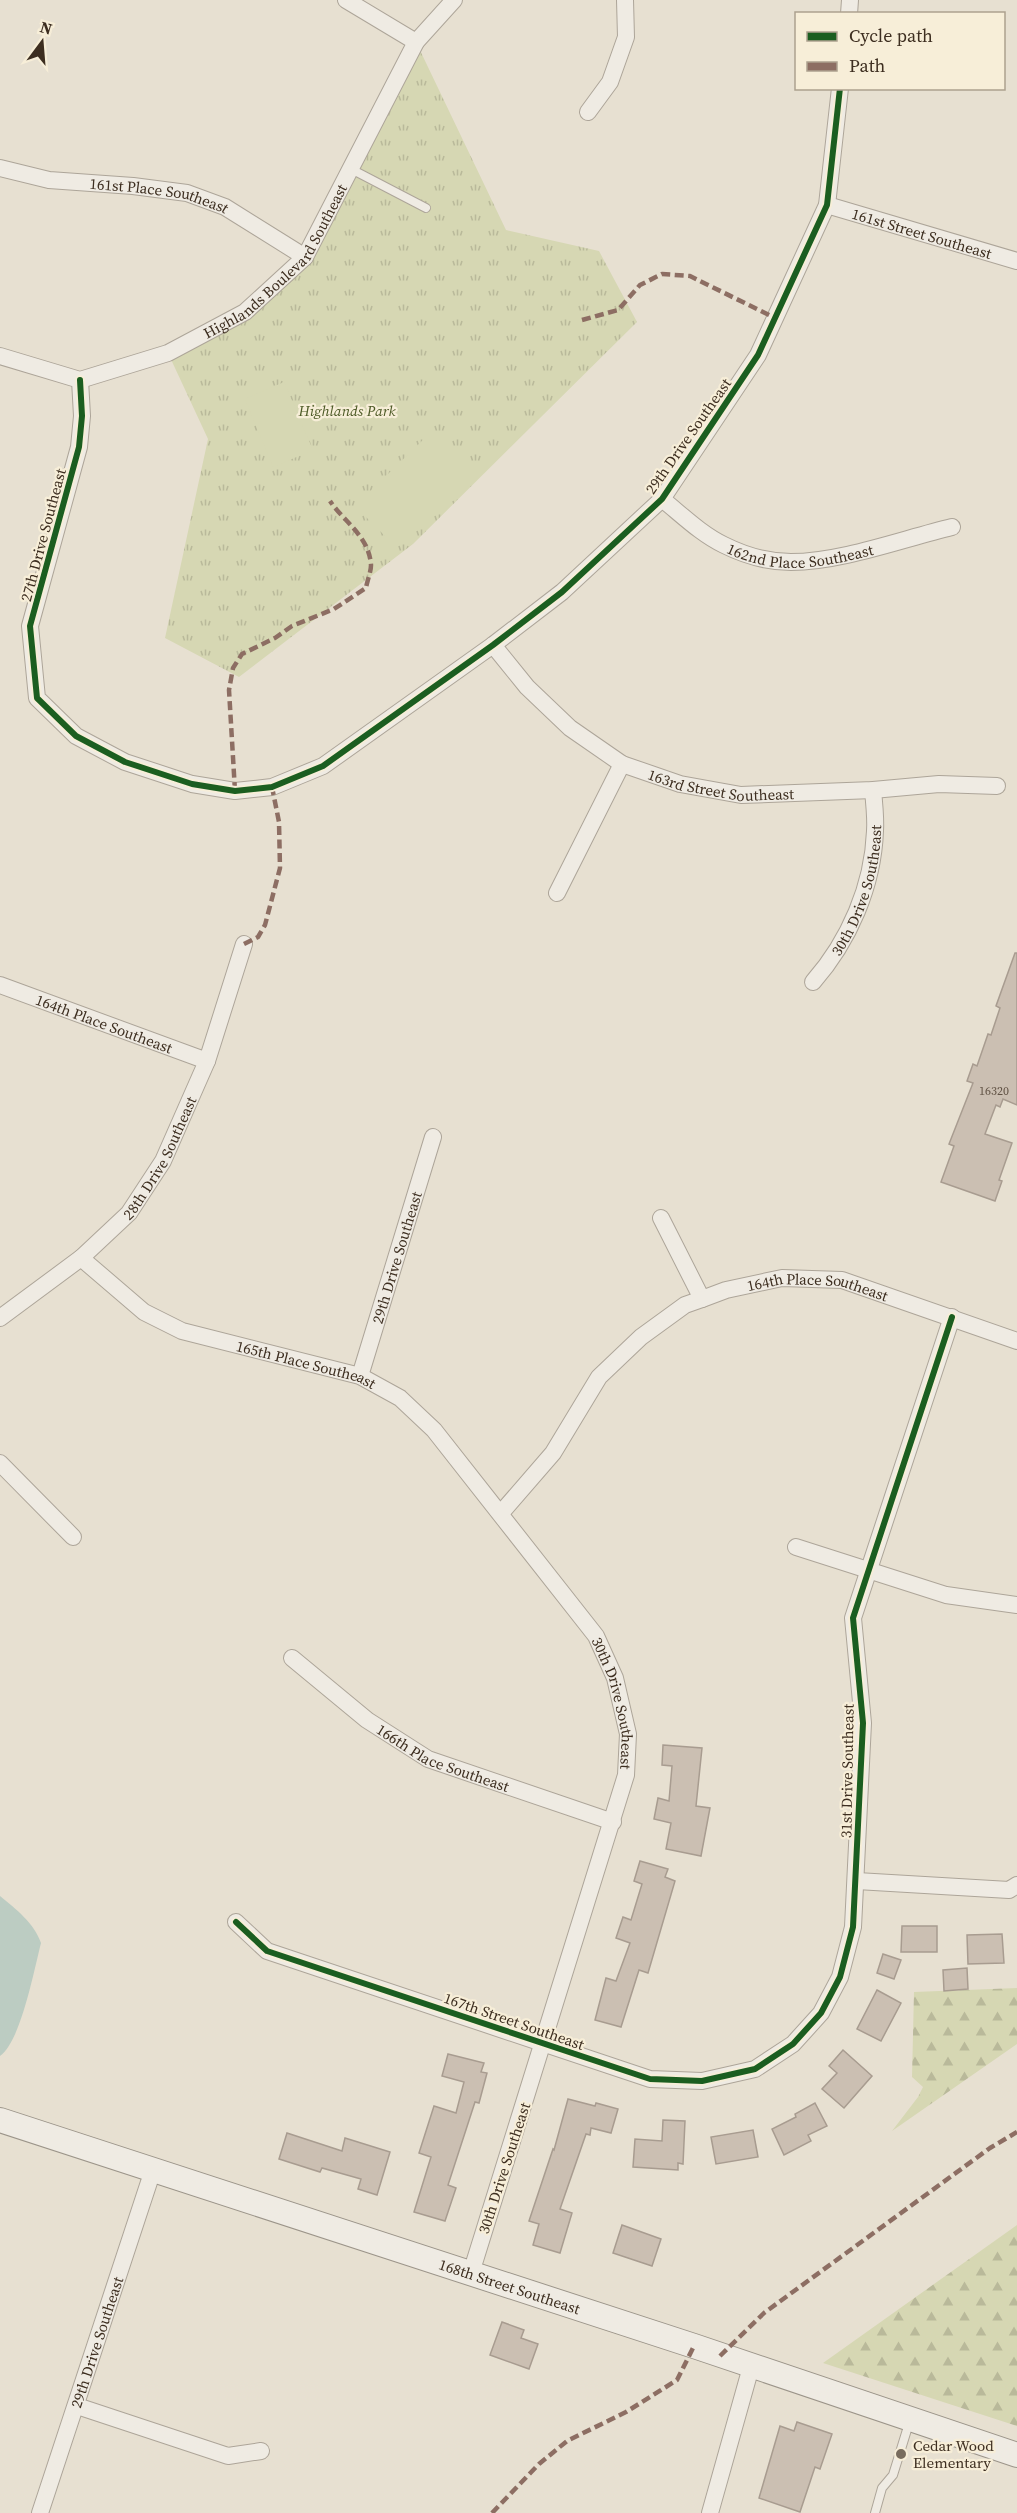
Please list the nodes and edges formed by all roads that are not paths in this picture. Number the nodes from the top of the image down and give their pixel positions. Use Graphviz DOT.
graph roads {
  1 [pos="346,0"];
  2 [pos="454,0"];
  3 [pos="625,0"];
  4 [pos="416,42"];
  5 [pos="840,90"];
  6 [pos="588,112"];
  7 [pos="0,168"];
  8 [pos="351,169"];
  9 [pos="827,205"];
  10 [pos="426,208"];
  11 [pos="305,256"];
  12 [pos="1017,261"];
  13 [pos="0,356"];
  14 [pos="80,380"];
  15 [pos="662,499"];
  16 [pos="952,527"];
  17 [pos="493,645"];
  18 [pos="37,698"];
  19 [pos="622,764"];
  20 [pos="997,786"];
  21 [pos="873,790"];
  22 [pos="557,893"];
  23 [pos="244,944"];
  24 [pos="813,982"];
  25 [pos="0,985"];
  26 [pos="207,1061"];
  27 [pos="433,1137"];
  28 [pos="661,1218"];
  29 [pos="81,1258"];
  30 [pos="702,1299"];
  31 [pos="952,1317"];
  32 [pos="0,1318"];
  33 [pos="1017,1341"];
  34 [pos="360,1376"];
  35 [pos="0,1463"];
  36 [pos="501,1513"];
  37 [pos="73,1537"];
  38 [pos="796,1547"];
  39 [pos="868,1570"];
  40 [pos="1017,1605"];
  41 [pos="292,1658"];
  42 [pos="613,1822"];
  43 [pos="857,1881"];
  44 [pos="1017,1885"];
  45 [pos="236,1922"];
  46 [pos="544,2043"];
  47 [pos="793,2044"];
  48 [pos="0,2120"];
  49 [pos="153,2169"];
  50 [pos="471,2273"];
  51 [pos="751,2367"];
  52 [pos="77,2406"];
  53 [pos="910,2420"];
  54 [pos="261,2451"];
  55 [pos="1017,2455"];
  56 [pos="40,2513"];
  57 [pos="710,2513"];
  58 [pos="875,2513"];
  1 -- 4 [label="street"];
  2 -- 4 [label="street, Highlands Boulevard Southeast"];
  3 -- 6 [label="street"];
  4 -- 8 [label="street, Highlands Boulevard Southeast"];
  5 -- 9 [label="street, 29th Drive Southeast"];
  7 -- 11 [label="street, 161st Place Southeast"];
  8 -- 10 [label="lane"];
  8 -- 11 [label="street, Highlands Boulevard Southeast"];
  9 -- 12 [label="street, 161st Street Southeast"];
  9 -- 15 [label="street, 29th Drive Southeast"];
  11 -- 14 [label="street, Highlands Boulevard Southeast"];
  13 -- 14 [label="street"];
  14 -- 18 [label="street, 27th Drive Southeast"];
  15 -- 16 [label="street, 162nd Place Southeast"];
  15 -- 17 [label="street, 29th Drive Southeast"];
  17 -- 18 [label="street, 29th Drive Southeast"];
  17 -- 19 [label="street, 163rd Street Southeast"];
  19 -- 21 [label="street, 163rd Street Southeast"];
  19 -- 22 [label="street"];
  20 -- 21 [label="street, 163rd Street Southeast"];
  21 -- 24 [label="street, 30th Drive Southeast"];
  23 -- 26 [label="street, 28th Drive Southeast"];
  25 -- 26 [label="street, 164th Place Southeast"];
  26 -- 29 [label="street, 28th Drive Southeast"];
  27 -- 34 [label="street, 29th Drive Southeast"];
  28 -- 30 [label="street"];
  29 -- 32 [label="street, 28th Drive Southeast"];
  29 -- 34 [label="street, 165th Place Southeast"];
  30 -- 31 [label="street, 164th Place Southeast"];
  30 -- 36 [label="street"];
  31 -- 33 [label="street, 164th Place Southeast"];
  31 -- 39 [label="street, 31st Drive Southeast"];
  34 -- 36 [label="street, 165th Place Southeast"];
  35 -- 37 [label="street"];
  36 -- 42 [label="street, 30th Drive Southeast"];
  38 -- 39 [label="street"];
  39 -- 40 [label="street"];
  39 -- 43 [label="street, 31st Drive Southeast"];
  41 -- 42 [label="street, 166th Place Southeast"];
  42 -- 46 [label="street, 30th Drive Southeast"];
  43 -- 44 [label="street"];
  43 -- 47 [label="street, 31st Drive Southeast"];
  45 -- 46 [label="street, 167th Street Southeast"];
  46 -- 47 [label="street, 167th Street Southeast"];
  46 -- 50 [label="street, 30th Drive Southeast"];
  48 -- 49 [label="street, 168th Street Southeast"];
  49 -- 50 [label="street, 168th Street Southeast"];
  49 -- 52 [label="street, 29th Drive Southeast"];
  50 -- 51 [label="street, 168th Street Southeast"];
  51 -- 53 [label="street, 168th Street Southeast"];
  51 -- 57 [label="street"];
  52 -- 54 [label="street"];
  52 -- 56 [label="street, 29th Drive Southeast"];
  53 -- 55 [label="street, 168th Street Southeast"];
  53 -- 58 [label="lane"];
}
